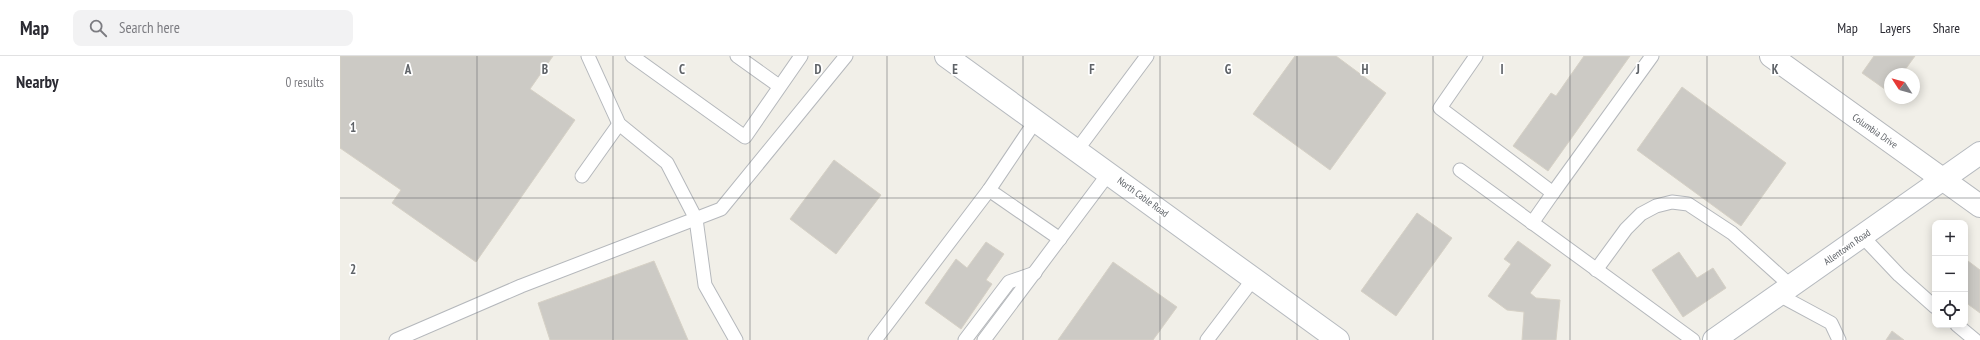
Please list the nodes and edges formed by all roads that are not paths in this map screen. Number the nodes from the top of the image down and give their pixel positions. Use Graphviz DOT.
graph roads {
  1 [pos="588,56"];
  2 [pos="632,56"];
  3 [pos="737,56"];
  4 [pos="801,56"];
  5 [pos="846,56"];
  6 [pos="946,56"];
  7 [pos="1147,56"];
  8 [pos="1476,56"];
  9 [pos="1652,56"];
  10 [pos="1771,56"];
  11 [pos="779,86"];
  12 [pos="1036,120"];
  13 [pos="619,124"];
  14 [pos="1077,150"];
  15 [pos="1980,154"];
  16 [pos="1460,170"];
  17 [pos="1109,173"];
  18 [pos="582,176"];
  19 [pos="1944,179"];
  20 [pos="988,190"];
  21 [pos="1553,193"];
  22 [pos="1980,206"];
  23 [pos="696,219"];
  24 [pos="1532,223"];
  25 [pos="1862,236"];
  26 [pos="1060,239"];
  27 [pos="1596,270"];
  28 [pos="1035,273"];
  29 [pos="1254,278"];
  30 [pos="1785,290"];
  31 [pos="1932,304"];
  32 [pos="1961,328"];
  33 [pos="880,338"];
  34 [pos="1723,338"];
  35 [pos="396,340"];
  36 [pos="736,340"];
  37 [pos="965,340"];
  38 [pos="984,340"];
  39 [pos="1207,340"];
  40 [pos="1338,340"];
  41 [pos="1693,340"];
  42 [pos="1839,340"];
  43 [pos="1975,340"];
  1 -- 13 [label="lane"];
  2 -- 11 [label="lane"];
  3 -- 11 [label="lane"];
  4 -- 11 [label="lane"];
  5 -- 23 [label="lane"];
  6 -- 12 [label="street, North Cable Road"];
  7 -- 14 [label="lane"];
  8 -- 21 [label="lane"];
  9 -- 21 [label="lane"];
  10 -- 19 [label="street, Columbia Drive"];
  12 -- 14 [label="street, North Cable Road"];
  12 -- 20 [label="lane"];
  13 -- 18 [label="lane"];
  13 -- 23 [label="lane"];
  14 -- 17 [label="street, North Cable Road"];
  15 -- 19 [label="street, Allentown Road"];
  16 -- 24 [label="lane"];
  17 -- 26 [label="lane"];
  17 -- 29 [label="street, North Cable Road"];
  19 -- 22 [label="street, Columbia Drive"];
  19 -- 25 [label="street, Allentown Road"];
  20 -- 26 [label="lane"];
  20 -- 33 [label="lane"];
  21 -- 24 [label="lane"];
  23 -- 35 [label="lane"];
  23 -- 36 [label="lane"];
  24 -- 27 [label="lane"];
  25 -- 30 [label="street, Allentown Road"];
  25 -- 31 [label="lane"];
  26 -- 28 [label="lane"];
  27 -- 30 [label="lane"];
  27 -- 41 [label="lane"];
  28 -- 37 [label="lane"];
  28 -- 38 [label="lane"];
  29 -- 39 [label="lane"];
  29 -- 40 [label="street, North Cable Road"];
  30 -- 34 [label="street, Allentown Road"];
  30 -- 42 [label="lane"];
  32 -- 43 [label="lane"];
}
